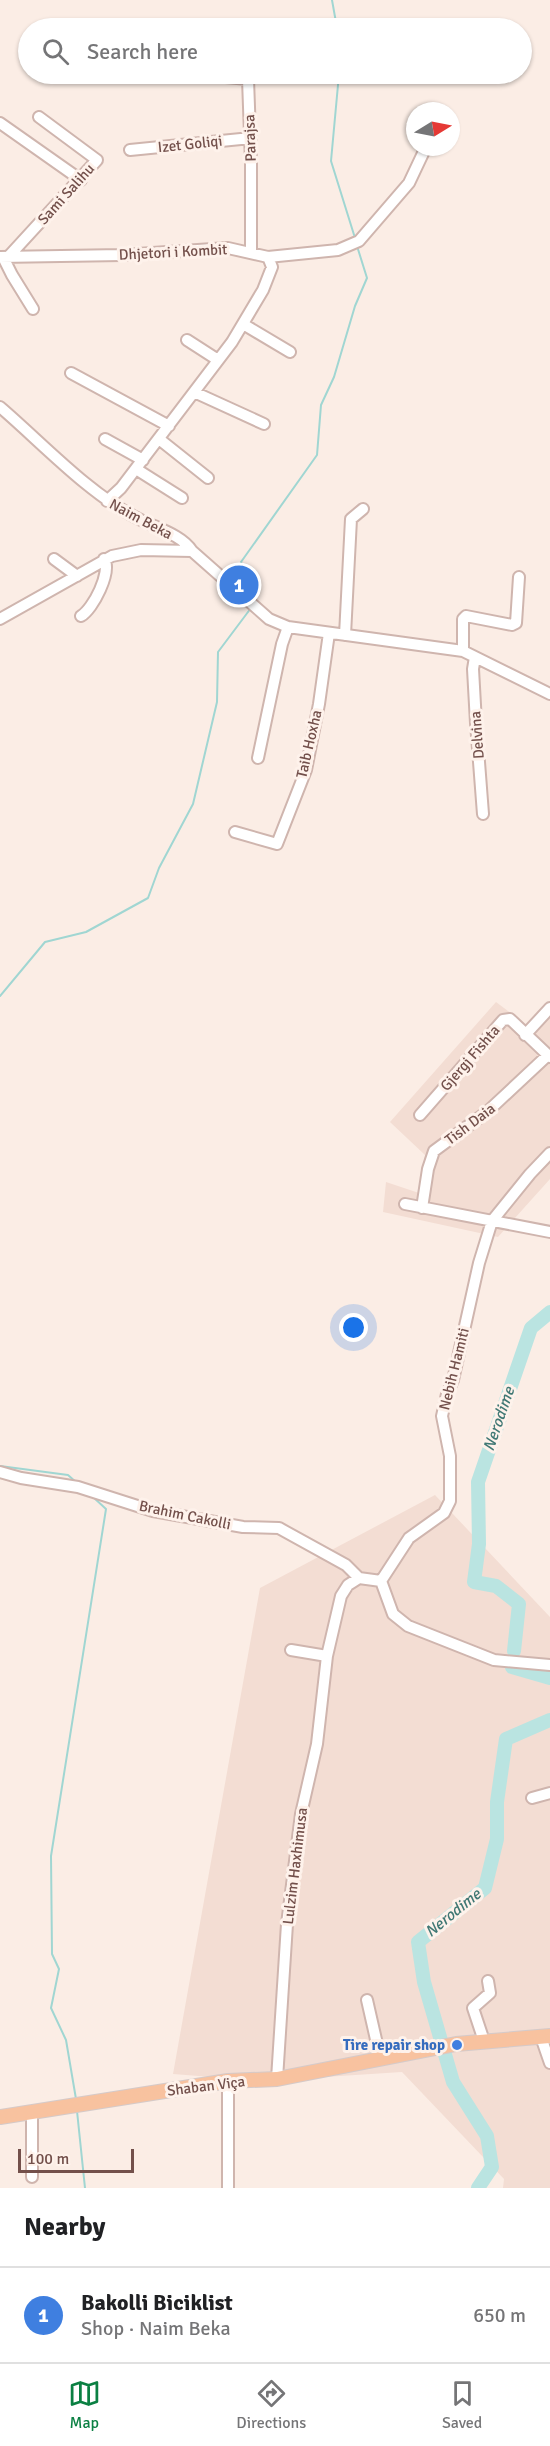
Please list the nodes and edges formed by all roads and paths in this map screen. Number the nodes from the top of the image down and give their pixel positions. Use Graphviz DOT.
graph roads {
  1 [pos="248,84"];
  2 [pos="39,117"];
  3 [pos="0,123"];
  4 [pos="250,138"];
  5 [pos="130,150"];
  6 [pos="422,156"];
  7 [pos="81,180"];
  8 [pos="251,252"];
  9 [pos="5,256"];
  10 [pos="268,257"];
  11 [pos="33,309"];
  12 [pos="243,324"];
  13 [pos="187,340"];
  14 [pos="290,352"];
  15 [pos="218,360"];
  16 [pos="71,373"];
  17 [pos="194,392"];
  18 [pos="0,406"];
  19 [pos="264,424"];
  20 [pos="169,426"];
  21 [pos="105,439"];
  22 [pos="159,439"];
  23 [pos="139,465"];
  24 [pos="208,478"];
  25 [pos="182,498"];
  26 [pos="107,501"];
  27 [pos="363,509"];
  28 [pos="192,551"];
  29 [pos="54,559"];
  30 [pos="104,559"];
  31 [pos="77,576"];
  32 [pos="519,577"];
  33 [pos="81,616"];
  34 [pos="0,619"];
  35 [pos="288,627"];
  36 [pos="329,633"];
  37 [pos="345,635"];
  38 [pos="463,651"];
  39 [pos="475,657"];
  40 [pos="550,694"];
  41 [pos="258,758"];
  42 [pos="483,814"];
  43 [pos="235,832"];
  44 [pos="550,1008"];
  45 [pos="525,1035"];
  46 [pos="549,1056"];
  47 [pos="420,1115"];
  48 [pos="550,1154"];
  49 [pos="405,1204"];
  50 [pos="422,1208"];
  51 [pos="492,1221"];
  52 [pos="550,1232"];
  53 [pos="0,1472"];
  54 [pos="359,1578"];
  55 [pos="381,1581"];
  56 [pos="291,1650"];
  57 [pos="327,1656"];
  58 [pos="550,1665"];
  59 [pos="550,1793"];
  60 [pos="532,1798"];
  61 [pos="488,1981"];
  62 [pos="367,2000"];
  63 [pos="546,2037"];
  64 [pos="484,2041"];
  65 [pos="380,2057"];
  66 [pos="550,2062"];
  67 [pos="277,2079"];
  68 [pos="228,2080"];
  69 [pos="32,2112"];
  70 [pos="0,2117"];
  71 [pos="32,2177"];
  72 [pos="228,2188"];
  1 -- 4 [label="street, Parajsa"];
  2 -- 7 [label="street, Sami Salihu"];
  3 -- 7 [label="street"];
  4 -- 5 [label="street, Izet Goliqi"];
  4 -- 8 [label="street, Parajsa"];
  6 -- 10 [label="street"];
  7 -- 9 [label="street, Sami Salihu"];
  8 -- 9 [label="street, Dhjetori i Kombit"];
  8 -- 10 [label="street, Dhjetori i Kombit"];
  9 -- 11 [label="street"];
  10 -- 12 [label="street"];
  12 -- 14 [label="street"];
  12 -- 15 [label="street"];
  13 -- 15 [label="street"];
  15 -- 17 [label="street"];
  16 -- 20 [label="street"];
  17 -- 19 [label="street"];
  17 -- 20 [label="street"];
  18 -- 26 [label="street, Naim Beka"];
  20 -- 22 [label="street"];
  21 -- 23 [label="street"];
  22 -- 23 [label="street"];
  22 -- 24 [label="street"];
  23 -- 25 [label="street"];
  23 -- 26 [label="street"];
  26 -- 28 [label="street, Naim Beka"];
  27 -- 37 [label="street"];
  28 -- 30 [label="street"];
  28 -- 35 [label="street, Naim Beka"];
  29 -- 31 [label="street"];
  30 -- 31 [label="street"];
  30 -- 33 [label="street"];
  31 -- 34 [label="street"];
  32 -- 38 [label="street"];
  35 -- 36 [label="street, Naim Beka"];
  35 -- 41 [label="street"];
  36 -- 37 [label="street, Naim Beka"];
  36 -- 43 [label="street, Taib Hoxha"];
  37 -- 38 [label="street, Naim Beka"];
  38 -- 39 [label="street, Naim Beka"];
  39 -- 40 [label="street, Naim Beka"];
  39 -- 42 [label="street, Delvina"];
  44 -- 45 [label="street"];
  45 -- 46 [label="street, Gjergj Fishta"];
  45 -- 47 [label="street, Gjergj Fishta"];
  46 -- 50 [label="street, Tish Daia"];
  48 -- 51 [label="street, Nebih Hamiti"];
  49 -- 50 [label="street"];
  50 -- 51 [label="street"];
  51 -- 52 [label="street"];
  51 -- 55 [label="street, Nebih Hamiti"];
  53 -- 54 [label="street, Brahim Cakolli"];
  54 -- 55 [label="street"];
  54 -- 57 [label="street, Lulzim Haxhimusa"];
  55 -- 58 [label="street"];
  56 -- 57 [label="street"];
  57 -- 67 [label="street, Lulzim Haxhimusa"];
  59 -- 60 [label="street"];
  61 -- 64 [label="street"];
  62 -- 65 [label="street"];
  63 -- 64 [label="main road, Shaban Viça"];
  63 -- 66 [label="street"];
  64 -- 65 [label="main road, Shaban Viça"];
  65 -- 67 [label="main road, Shaban Viça"];
  67 -- 68 [label="main road, Shaban Viça"];
  68 -- 69 [label="main road, Shaban Viça"];
  68 -- 72 [label="street"];
  69 -- 70 [label="main road, Shaban Viça"];
  69 -- 71 [label="street"];
}
